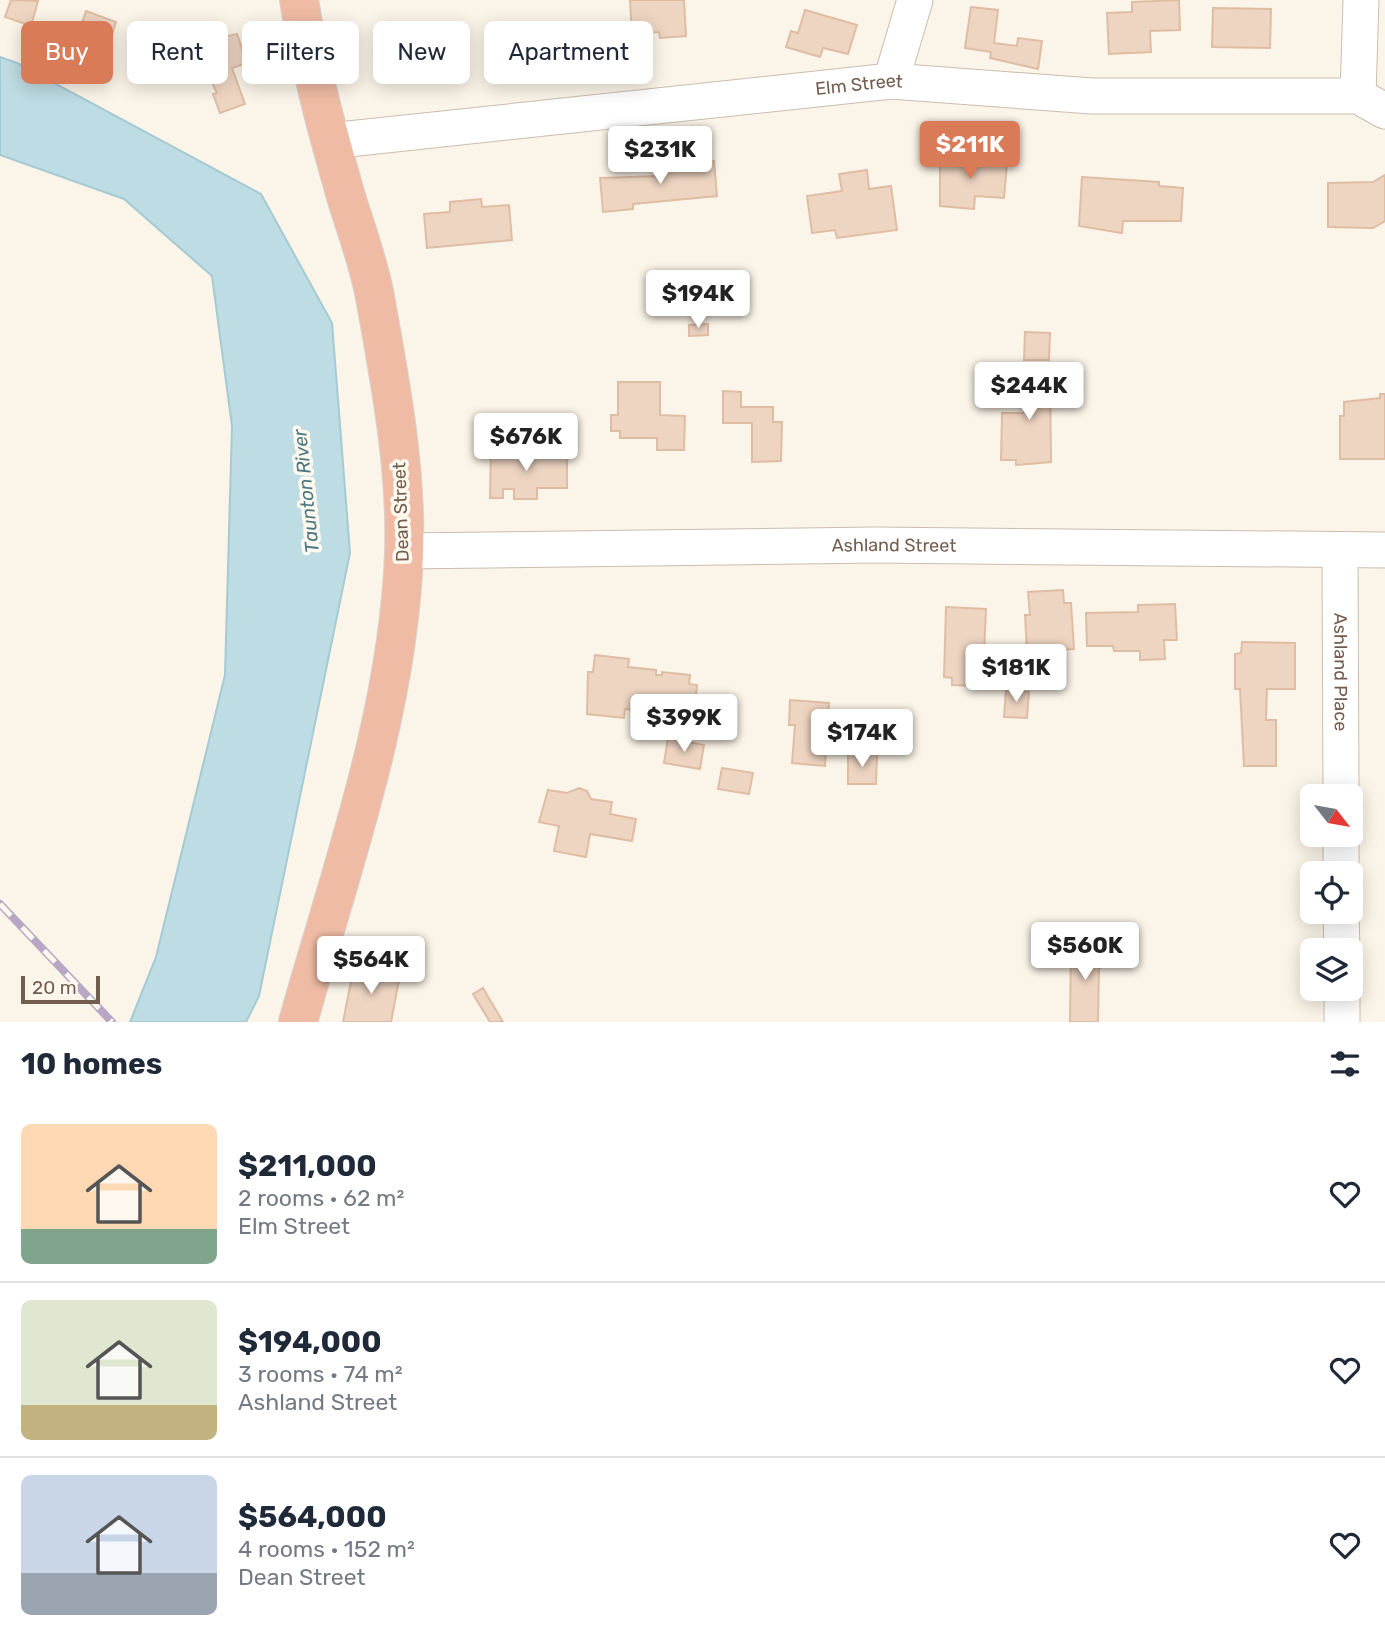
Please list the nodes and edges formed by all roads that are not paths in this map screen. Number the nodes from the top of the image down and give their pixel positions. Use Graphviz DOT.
graph roads {
  1 [pos="299,0"];
  2 [pos="915,0"];
  3 [pos="1361,0"];
  4 [pos="891,81"];
  5 [pos="1371,103"];
  6 [pos="330,141"];
  7 [pos="1340,550"];
  8 [pos="1385,550"];
  9 [pos="404,551"];
  10 [pos="1341,784"];
  11 [pos="1342,1001"];
  12 [pos="298,1022"];
  13 [pos="1342,1022"];
  1 -- 6 [label="highway, Dean Street"];
  2 -- 4 [label="street"];
  3 -- 5 [label="street"];
  4 -- 5 [label="street, Elm Street"];
  4 -- 6 [label="street, Elm Street"];
  6 -- 9 [label="highway, Dean Street"];
  7 -- 8 [label="street, Ashland Street"];
  7 -- 9 [label="street, Ashland Street"];
  7 -- 10 [label="street, Ashland Place"];
  9 -- 12 [label="highway, Dean Street"];
  11 -- 13 [label="street"];
}
